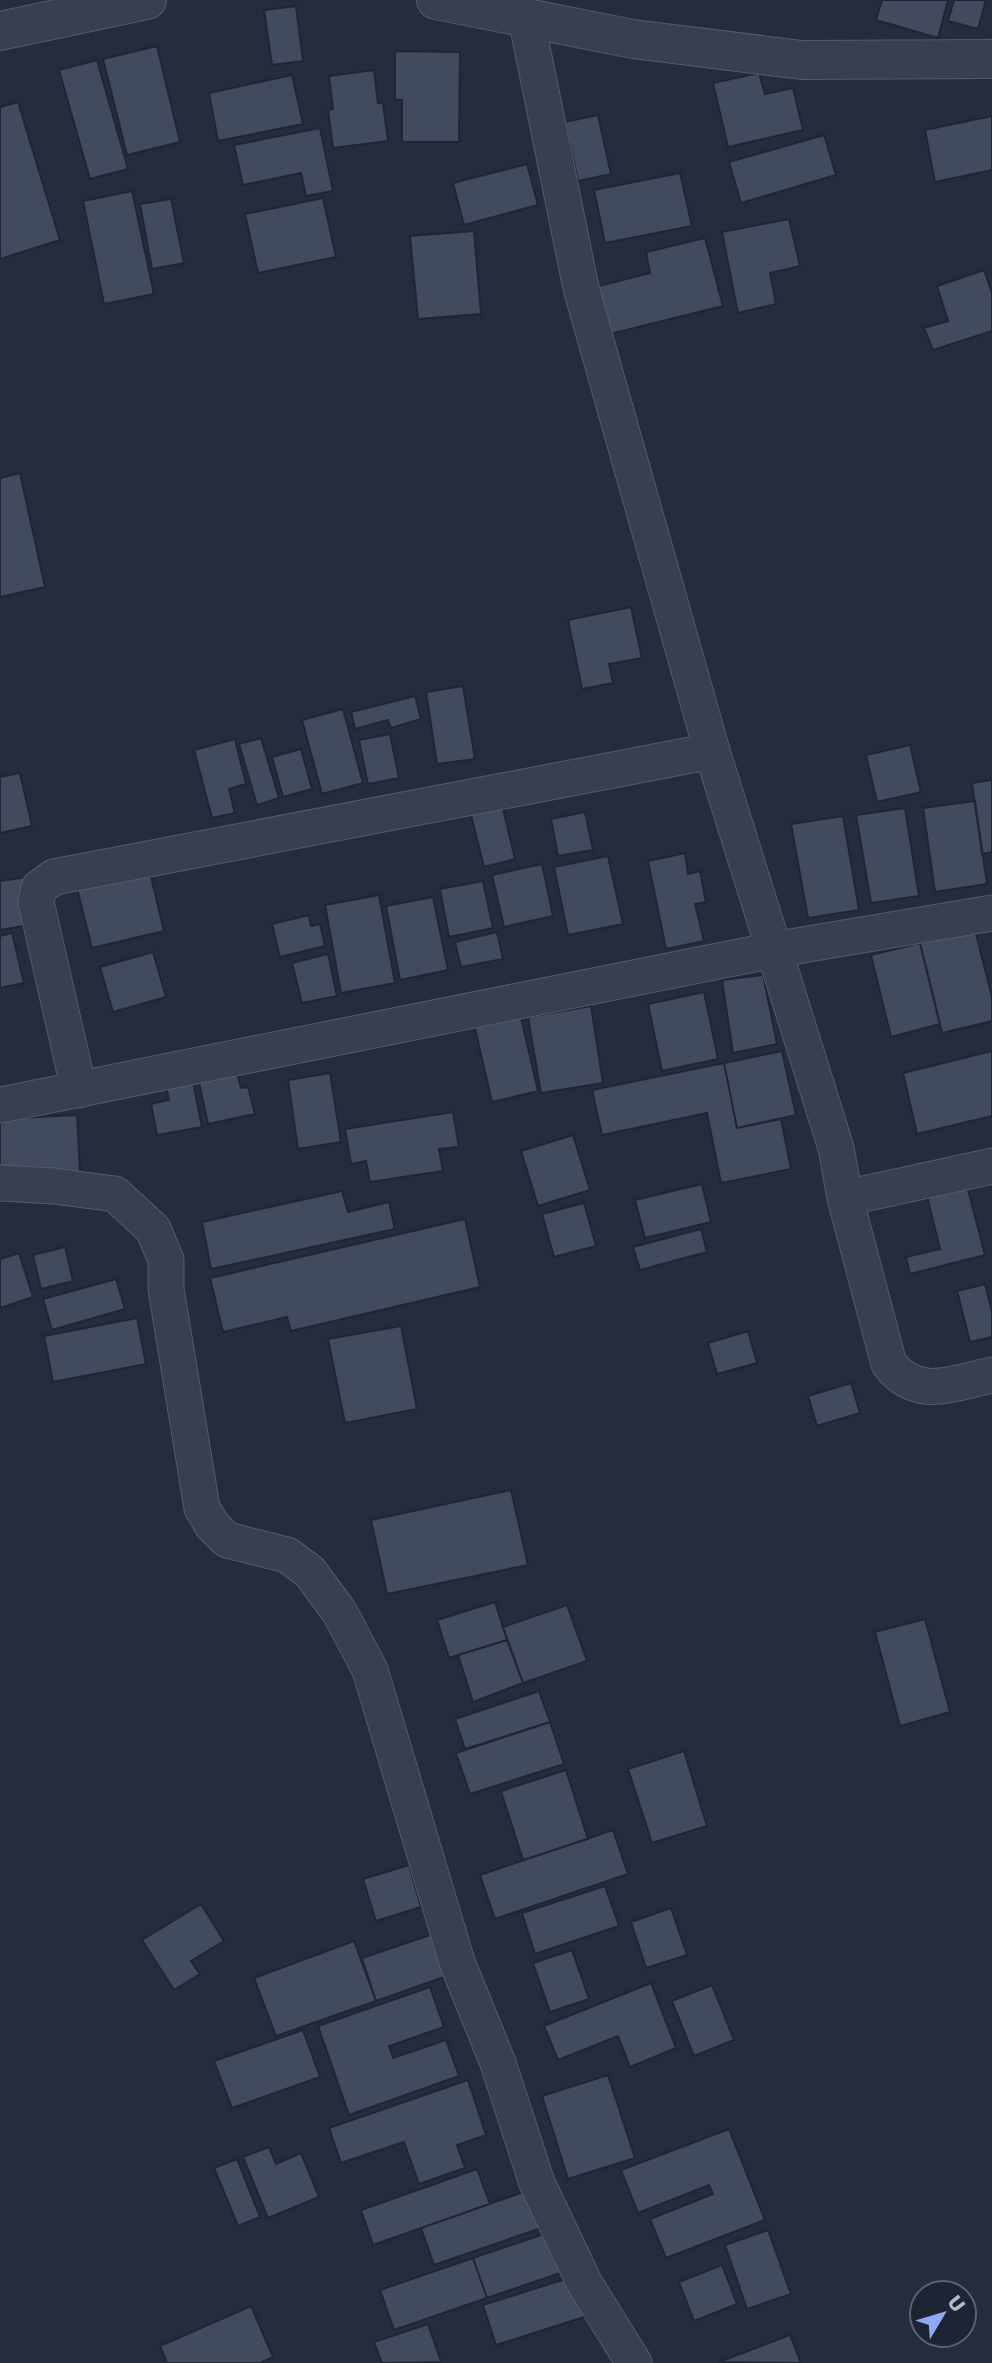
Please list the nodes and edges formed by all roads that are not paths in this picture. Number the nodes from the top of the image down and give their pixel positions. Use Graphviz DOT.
graph roads {
  1 [pos="147,0"];
  2 [pos="436,0"];
  3 [pos="526,18"];
  4 [pos="0,31"];
  5 [pos="992,59"];
  6 [pos="712,751"];
  7 [pos="992,913"];
  8 [pos="773,950"];
  9 [pos="79,1090"];
  10 [pos="0,1105"];
  11 [pos="992,1166"];
  12 [pos="0,1183"];
  13 [pos="845,1198"];
  14 [pos="992,1376"];
  15 [pos="634,2363"];
  1 -- 4 [label="street"];
  2 -- 3 [label="street"];
  3 -- 5 [label="street"];
  3 -- 6 [label="street"];
  6 -- 8 [label="street"];
  6 -- 9 [label="street"];
  7 -- 8 [label="street"];
  8 -- 9 [label="street"];
  8 -- 13 [label="street"];
  9 -- 10 [label="street"];
  11 -- 13 [label="street"];
  12 -- 15 [label="street"];
  13 -- 14 [label="street"];
}
